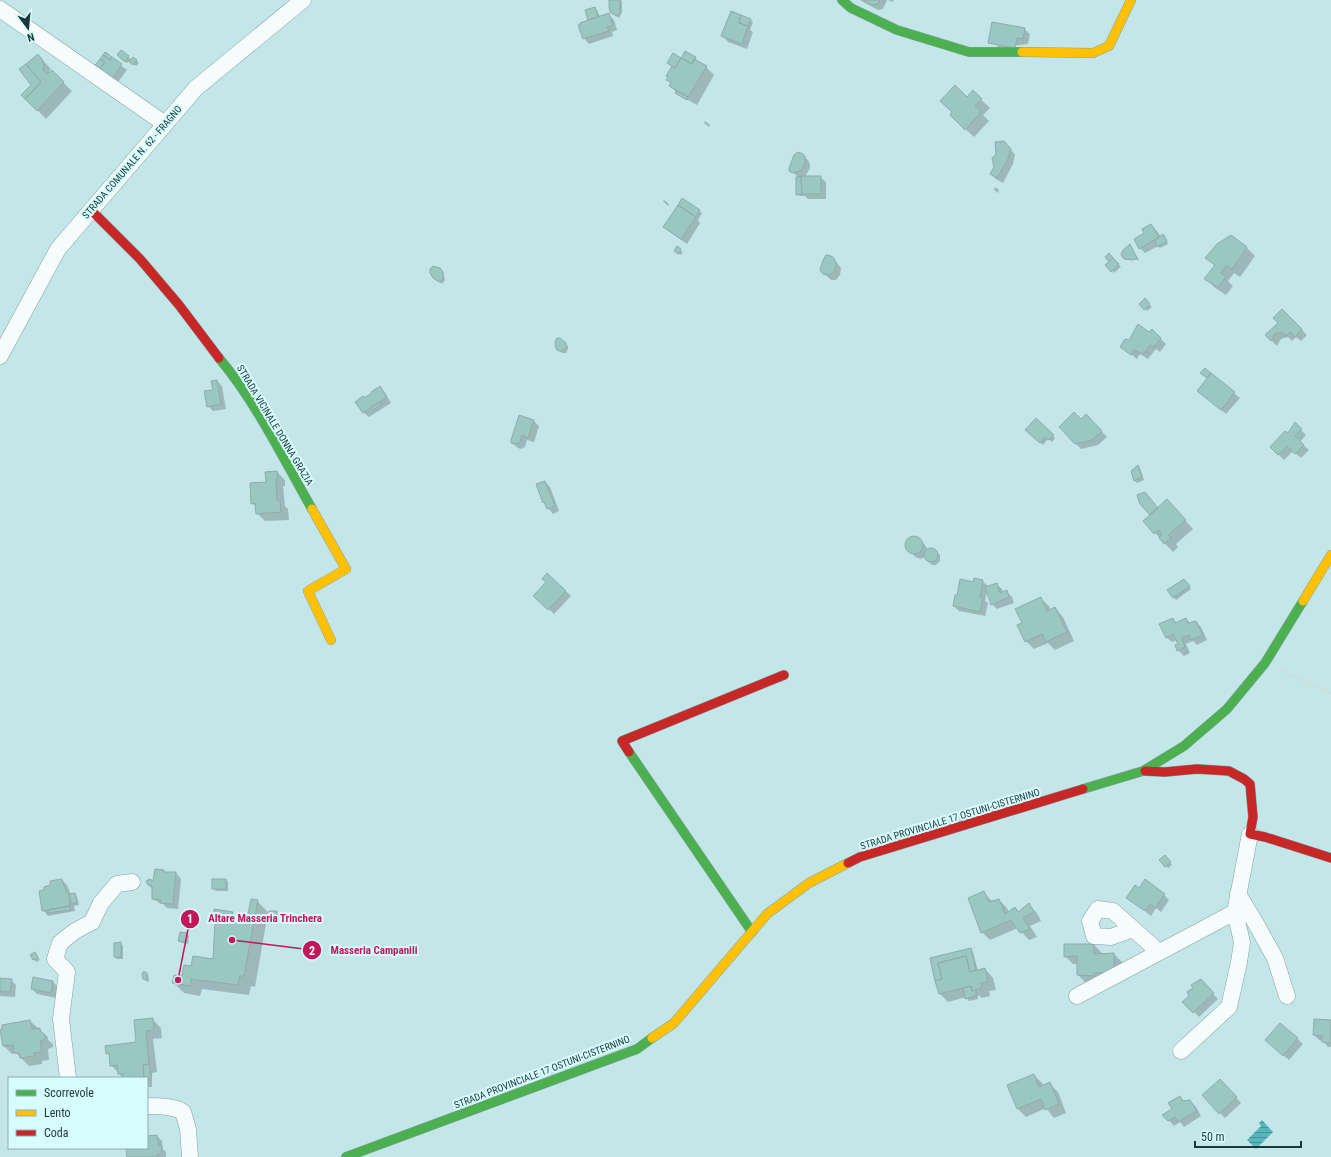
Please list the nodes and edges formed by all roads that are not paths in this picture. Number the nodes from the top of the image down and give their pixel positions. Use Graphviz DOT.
graph roads {
  1 [pos="303,0"];
  2 [pos="842,0"];
  3 [pos="1131,0"];
  4 [pos="0,9"];
  5 [pos="165,124"];
  6 [pos="91,210"];
  7 [pos="0,356"];
  8 [pos="1331,556"];
  9 [pos="331,640"];
  10 [pos="784,676"];
  11 [pos="1143,771"];
  12 [pos="1250,834"];
  13 [pos="1331,858"];
  14 [pos="132,882"];
  15 [pos="1238,894"];
  16 [pos="1235,912"];
  17 [pos="1133,929"];
  18 [pos="752,932"];
  19 [pos="1159,952"];
  20 [pos="1077,996"];
  21 [pos="1287,996"];
  22 [pos="1181,1051"];
  23 [pos="68,1077"];
  24 [pos="148,1106"];
  25 [pos="190,1157"];
  26 [pos="346,1157"];
  1 -- 5 [label="street, STRADA COMUNALE N. 62 - FRAGNO"];
  2 -- 3 [label="street"];
  4 -- 5 [label="street"];
  5 -- 6 [label="street, STRADA COMUNALE N. 62 - FRAGNO"];
  6 -- 7 [label="street, STRADA COMUNALE N. 62 - FRAGNO"];
  6 -- 9 [label="street, STRADA VICINALE DONNA GRAZIA"];
  8 -- 11 [label="street, STRADA PROVINCIALE 17 OSTUNI-CISTERNINO"];
  10 -- 18 [label="street"];
  11 -- 12 [label="street"];
  11 -- 18 [label="street, STRADA PROVINCIALE 17 OSTUNI-CISTERNINO"];
  12 -- 13 [label="street"];
  12 -- 15 [label="street"];
  14 -- 23 [label="street"];
  15 -- 16 [label="street"];
  15 -- 21 [label="street"];
  16 -- 19 [label="street"];
  16 -- 22 [label="street"];
  17 -- 19 [label="street"];
  18 -- 26 [label="street, STRADA PROVINCIALE 17 OSTUNI-CISTERNINO"];
  19 -- 20 [label="street"];
  24 -- 25 [label="street"];
}
